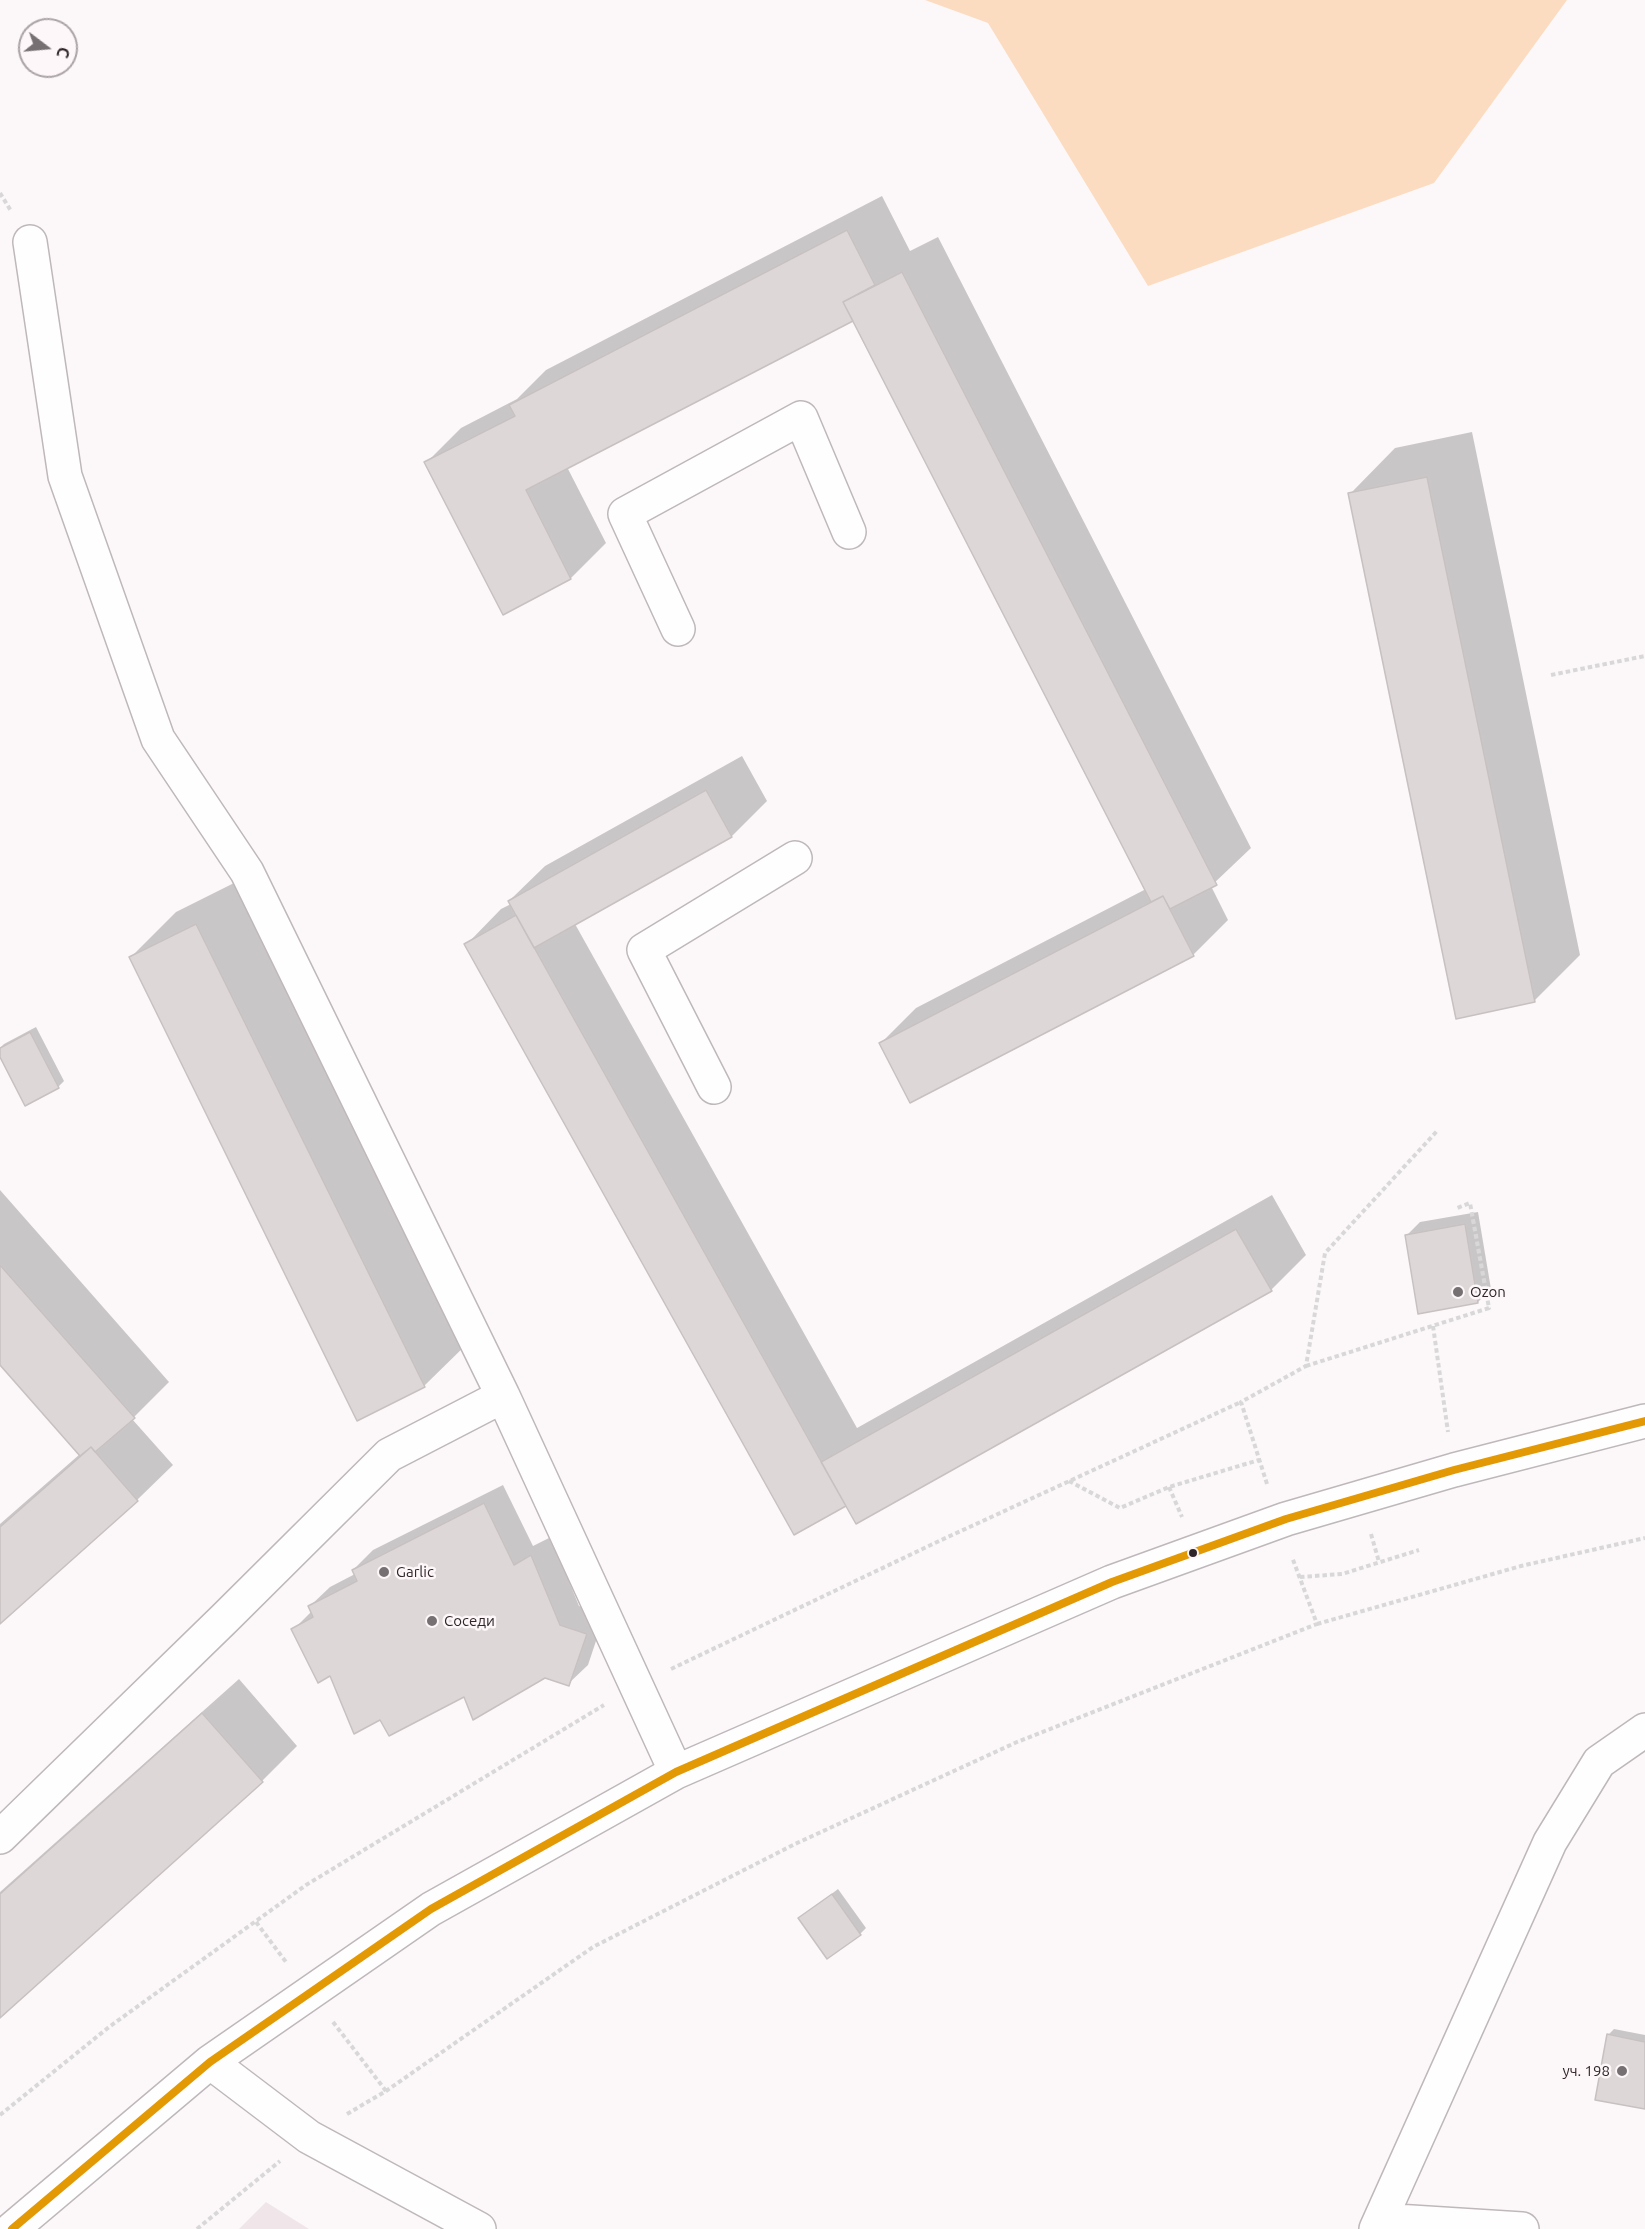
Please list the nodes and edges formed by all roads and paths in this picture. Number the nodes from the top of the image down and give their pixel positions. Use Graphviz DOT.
graph roads {
  1 [pos="30,242"];
  2 [pos="849,532"];
  3 [pos="678,629"];
  4 [pos="1645,656"];
  5 [pos="1551,675"];
  6 [pos="795,858"];
  7 [pos="714,1086"];
  8 [pos="1437,1131"];
  9 [pos="1457,1208"];
  10 [pos="1433,1326"];
  11 [pos="1306,1366"];
  12 [pos="503,1396"];
  13 [pos="1241,1402"];
  14 [pos="1645,1421"];
  15 [pos="1259,1460"];
  16 [pos="1454,1470"];
  17 [pos="1069,1481"];
  18 [pos="1279,1521"];
  19 [pos="1645,1538"];
  20 [pos="1419,1550"];
  21 [pos="1300,1577"];
  22 [pos="1317,1624"];
  23 [pos="637,1686"];
  24 [pos="1645,1730"];
  25 [pos="676,1772"];
  26 [pos="0,1837"];
  27 [pos="210,2062"];
  28 [pos="0,2115"];
  29 [pos="309,2137"];
  30 [pos="1378,2225"];
  31 [pos="12,2229"];
  32 [pos="197,2229"];
  33 [pos="479,2229"];
  34 [pos="1522,2229"];
  1 -- 12 [label="street"];
  2 -- 3 [label="street"];
  4 -- 5 [label="path"];
  6 -- 7 [label="street"];
  8 -- 11 [label="path"];
  9 -- 10 [label="path"];
  10 -- 11 [label="path"];
  10 -- 16 [label="path"];
  11 -- 13 [label="path"];
  12 -- 23 [label="street"];
  12 -- 26 [label="street"];
  13 -- 15 [label="path"];
  13 -- 17 [label="path"];
  14 -- 16 [label="street"];
  15 -- 17 [label="path"];
  15 -- 18 [label="path"];
  16 -- 18 [label="street"];
  17 -- 23 [label="path"];
  18 -- 21 [label="path"];
  18 -- 25 [label="street"];
  19 -- 22 [label="path"];
  20 -- 21 [label="path"];
  21 -- 22 [label="path"];
  22 -- 29 [label="path"];
  23 -- 25 [label="street"];
  23 -- 28 [label="path"];
  24 -- 30 [label="street"];
  25 -- 27 [label="street"];
  27 -- 29 [label="street"];
  27 -- 31 [label="street"];
  29 -- 32 [label="path"];
  29 -- 33 [label="street"];
  30 -- 34 [label="street"];
}
